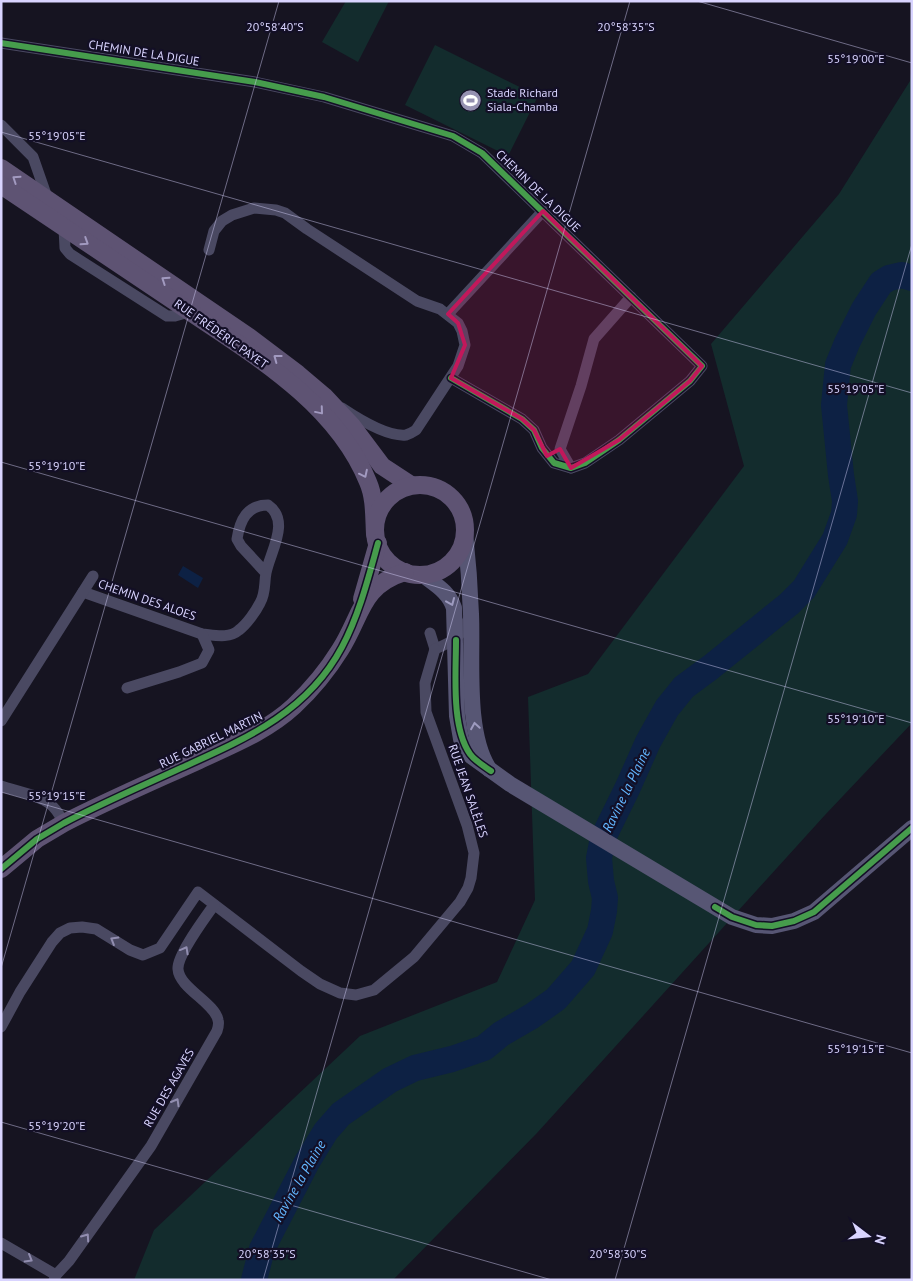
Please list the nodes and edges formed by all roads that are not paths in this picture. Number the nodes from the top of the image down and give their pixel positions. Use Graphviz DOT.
graph roads {
  1 [pos="1,43"];
  2 [pos="1,124"];
  3 [pos="1,168"];
  4 [pos="1,184"];
  5 [pos="45,206"];
  6 [pos="543,211"];
  7 [pos="209,250"];
  8 [pos="632,297"];
  9 [pos="448,314"];
  10 [pos="451,378"];
  11 [pos="324,396"];
  12 [pos="560,449"];
  13 [pos="547,456"];
  14 [pos="571,468"];
  15 [pos="412,485"];
  16 [pos="466,533"];
  17 [pos="377,539"];
  18 [pos="266,572"];
  19 [pos="405,572"];
  20 [pos="424,575"];
  21 [pos="93,576"];
  22 [pos="84,592"];
  23 [pos="471,614"];
  24 [pos="356,616"];
  25 [pos="430,633"];
  26 [pos="202,634"];
  27 [pos="456,640"];
  28 [pos="435,649"];
  29 [pos="127,688"];
  30 [pos="1,721"];
  31 [pos="491,771"];
  32 [pos="1,786"];
  33 [pos="64,823"];
  34 [pos="912,828"];
  35 [pos="1,869"];
  36 [pos="214,905"];
  37 [pos="1,1027"];
  38 [pos="1,1243"];
  39 [pos="55,1277"];
  1 -- 6 [label="street, CHEMIN DE LA DIGUE"];
  2 -- 5 [label="street"];
  5 -- 3 [label="main road, RUE FRÉDÉRIC PAYET, one-way"];
  4 -- 5 [label="main road, RUE FRÉDÉRIC PAYET"];
  11 -- 5 [label="main road, RUE FRÉDÉRIC PAYET, one-way"];
  5 -- 17 [label="main road, RUE FRÉDÉRIC PAYET, one-way"];
  6 -- 8 [label="street, CHEMIN DE LA DIGUE"];
  6 -- 9 [label="street, CHEMIN DE LA DIGUE"];
  7 -- 9 [label="street"];
  8 -- 12 [label="street"];
  8 -- 14 [label="street, CHEMIN DE LA DIGUE"];
  9 -- 10 [label="street"];
  10 -- 11 [label="street"];
  10 -- 13 [label="street"];
  11 -- 15 [label="main road, RUE FRÉDÉRIC PAYET"];
  12 -- 13 [label="street"];
  12 -- 14 [label="street"];
  13 -- 14 [label="street"];
  15 -- 16 [label="main road"];
  15 -- 17 [label="main road"];
  16 -- 20 [label="main road"];
  16 -- 23 [label="main road"];
  17 -- 19 [label="main road"];
  17 -- 24 [label="main road, RUE GABRIEL MARTIN"];
  18 -- 18 [label="street, CHEMIN DES ALOES"];
  18 -- 26 [label="street, CHEMIN DES ALOES"];
  19 -- 20 [label="main road"];
  19 -- 24 [label="main road, RUE GABRIEL MARTIN"];
  20 -- 27 [label="main road, one-way"];
  21 -- 22 [label="street"];
  22 -- 26 [label="street, CHEMIN DES ALOES"];
  22 -- 30 [label="street"];
  23 -- 27 [label="street"];
  31 -- 23 [label="main road, one-way"];
  24 -- 33 [label="main road, RUE GABRIEL MARTIN"];
  25 -- 28 [label="street"];
  26 -- 29 [label="street, CHEMIN DES ALOES"];
  27 -- 28 [label="street"];
  27 -- 31 [label="main road"];
  28 -- 36 [label="street, RUE JEAN SALÈLES"];
  31 -- 34 [label="main road"];
  32 -- 33 [label="street"];
  33 -- 35 [label="main road, RUE GABRIEL MARTIN"];
  36 -- 37 [label="street, RUE JEAN SALÈLES, one-way"];
  39 -- 36 [label="street, RUE DES AGAVES, one-way"];
  38 -- 39 [label="street, one-way"];
}
